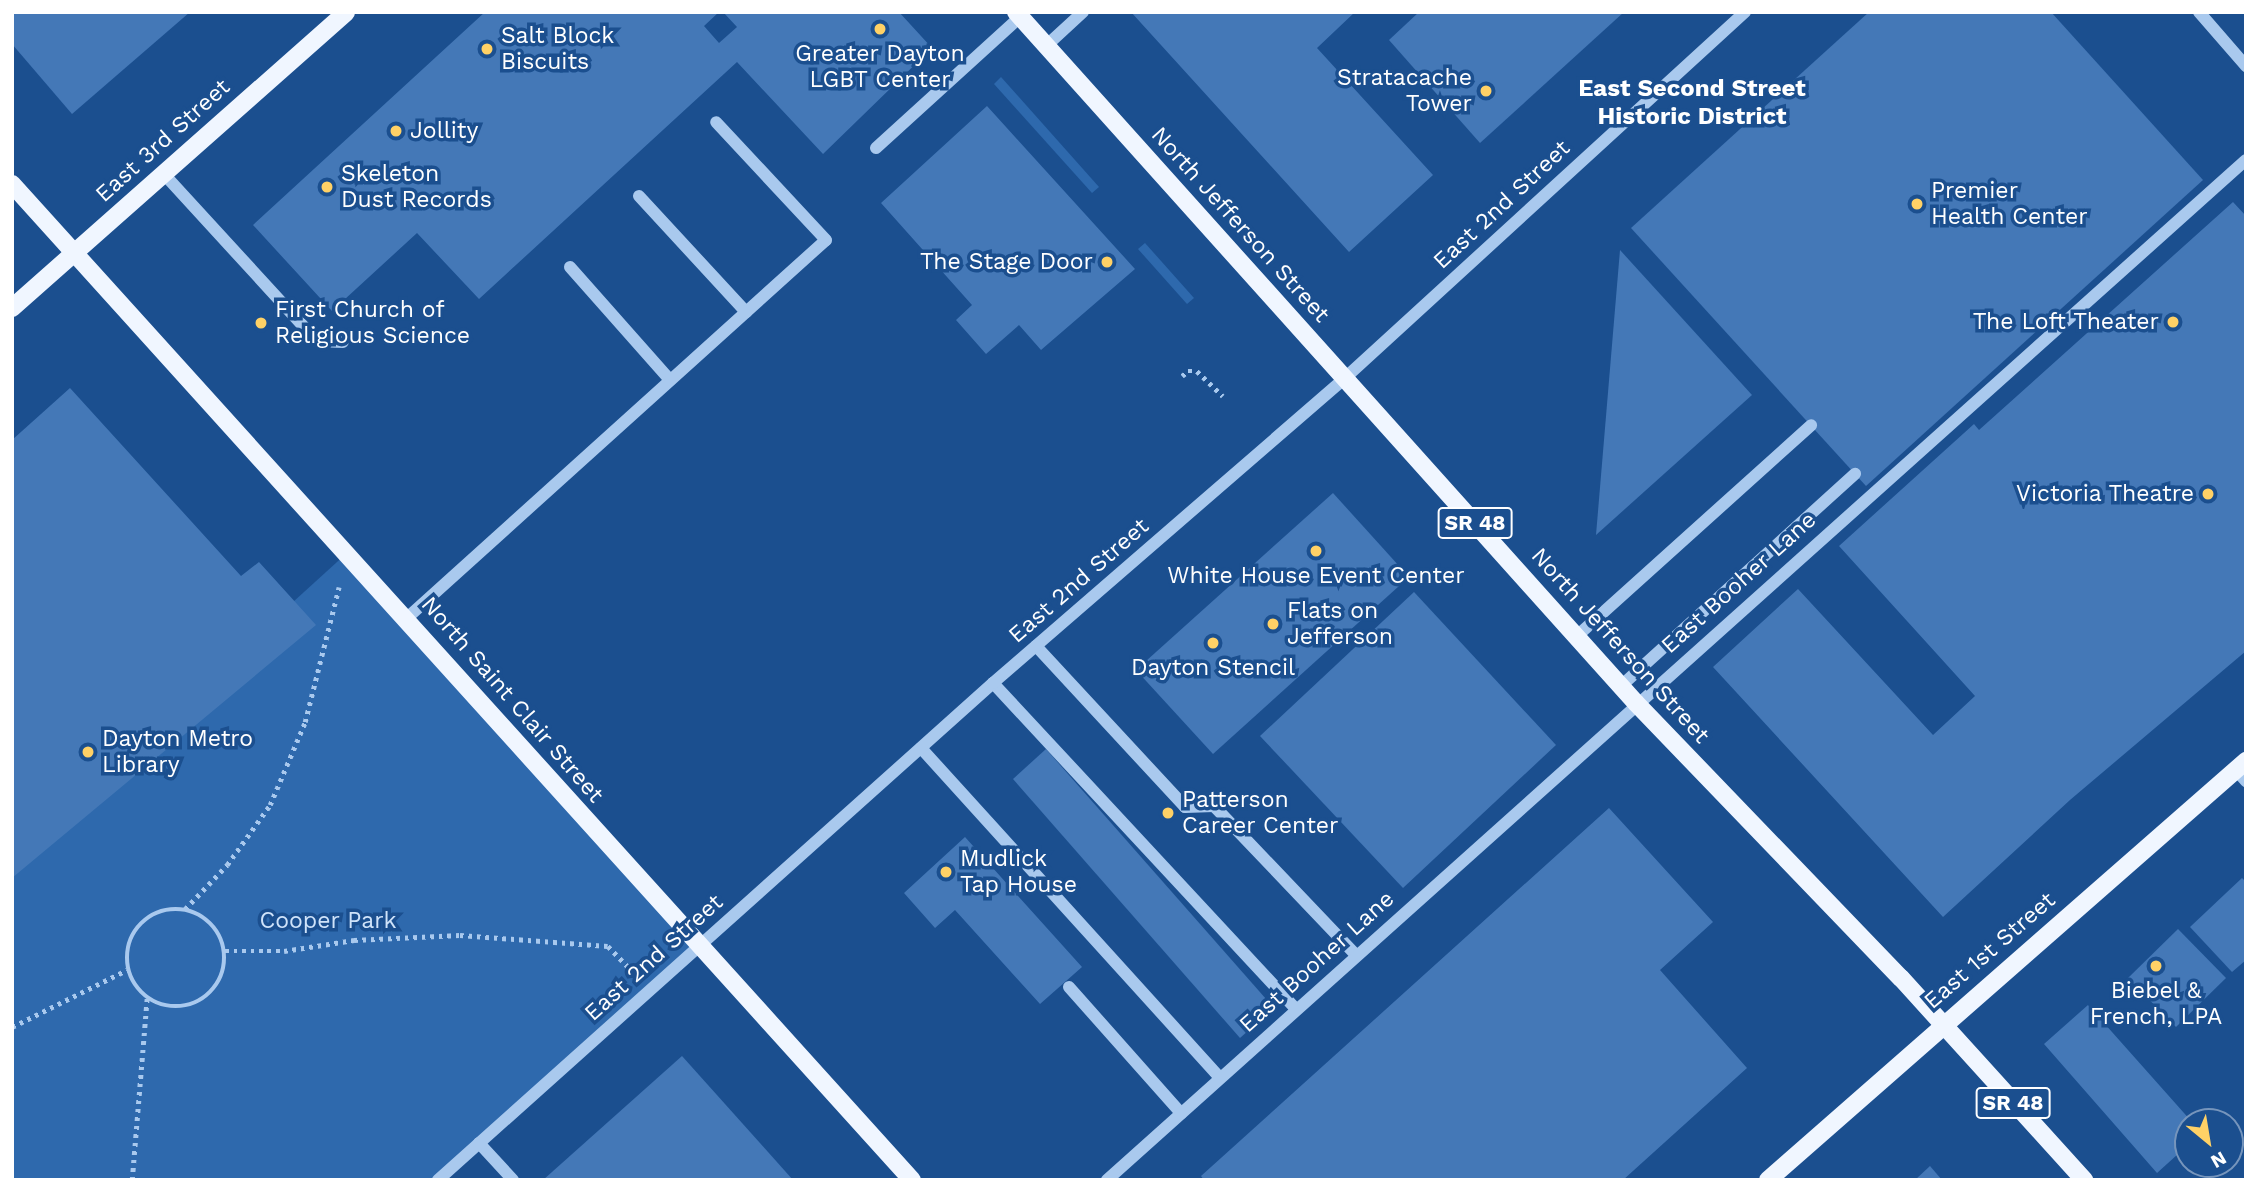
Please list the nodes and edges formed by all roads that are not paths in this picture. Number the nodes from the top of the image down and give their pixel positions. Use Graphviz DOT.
graph roads {
  1 [pos="346,12"];
  2 [pos="1083,12"];
  3 [pos="1745,12"];
  4 [pos="2199,12"];
  5 [pos="1018,15"];
  6 [pos="1046,46"];
  7 [pos="2246,66"];
  8 [pos="716,122"];
  9 [pos="876,148"];
  10 [pos="2246,160"];
  11 [pos="163,173"];
  12 [pos="12,184"];
  13 [pos="639,196"];
  14 [pos="73,253"];
  15 [pos="570,267"];
  16 [pos="12,308"];
  17 [pos="746,312"];
  18 [pos="344,342"];
  19 [pos="1345,378"];
  20 [pos="670,380"];
  21 [pos="1811,425"];
  22 [pos="1855,474"];
  23 [pos="407,618"];
  24 [pos="1577,636"];
  25 [pos="1036,646"];
  26 [pos="993,683"];
  27 [pos="1621,686"];
  28 [pos="1636,703"];
  29 [pos="921,748"];
  30 [pos="2242,771"];
  31 [pos="699,946"];
  32 [pos="1356,955"];
  33 [pos="1069,988"];
  34 [pos="1296,1009"];
  35 [pos="1943,1025"];
  36 [pos="1220,1078"];
  37 [pos="1181,1113"];
  38 [pos="479,1143"];
  39 [pos="438,1180"];
  40 [pos="513,1180"];
  41 [pos="912,1180"];
  42 [pos="1107,1180"];
  43 [pos="1768,1180"];
  44 [pos="2084,1180"];
  1 -- 11 [label="main road, East 3rd Street"];
  2 -- 6 [label="street"];
  3 -- 19 [label="street, East 2nd Street"];
  4 -- 7 [label="street"];
  5 -- 6 [label="main road, North Jefferson Street / SR 48"];
  5 -- 9 [label="street"];
  6 -- 19 [label="main road, North Jefferson Street / SR 48"];
  8 -- 17 [label="street"];
  10 -- 28 [label="street, East Booher Lane"];
  11 -- 14 [label="main road, East 3rd Street"];
  11 -- 18 [label="street"];
  12 -- 14 [label="main road, North Saint Clair Street"];
  13 -- 17 [label="street"];
  14 -- 16 [label="main road, East 3rd Street"];
  14 -- 23 [label="main road, North Saint Clair Street"];
  15 -- 20 [label="street"];
  17 -- 20 [label="street"];
  19 -- 24 [label="main road, North Jefferson Street / SR 48"];
  19 -- 25 [label="street, East 2nd Street"];
  20 -- 23 [label="street"];
  21 -- 24 [label="street"];
  22 -- 27 [label="street"];
  23 -- 31 [label="main road, North Saint Clair Street"];
  24 -- 27 [label="main road, North Jefferson Street / SR 48"];
  25 -- 26 [label="street, East 2nd Street"];
  25 -- 32 [label="street"];
  26 -- 29 [label="street, East 2nd Street"];
  26 -- 34 [label="street"];
  27 -- 28 [label="main road, North Jefferson Street / SR 48"];
  28 -- 32 [label="street, East Booher Lane"];
  28 -- 35 [label="main road, North Jefferson Street / SR 48"];
  29 -- 31 [label="street, East 2nd Street"];
  29 -- 36 [label="street"];
  30 -- 35 [label="main road, East 1st Street"];
  31 -- 38 [label="street, East 2nd Street"];
  31 -- 41 [label="main road, North Saint Clair Street"];
  32 -- 34 [label="street, East Booher Lane"];
  33 -- 37 [label="street"];
  34 -- 36 [label="street, East Booher Lane"];
  35 -- 43 [label="main road, East 1st Street"];
  35 -- 44 [label="main road, North Jefferson Street / SR 48"];
  36 -- 37 [label="street, East Booher Lane"];
  37 -- 42 [label="street, East Booher Lane"];
  38 -- 39 [label="street, East 2nd Street"];
  38 -- 40 [label="street"];
}
